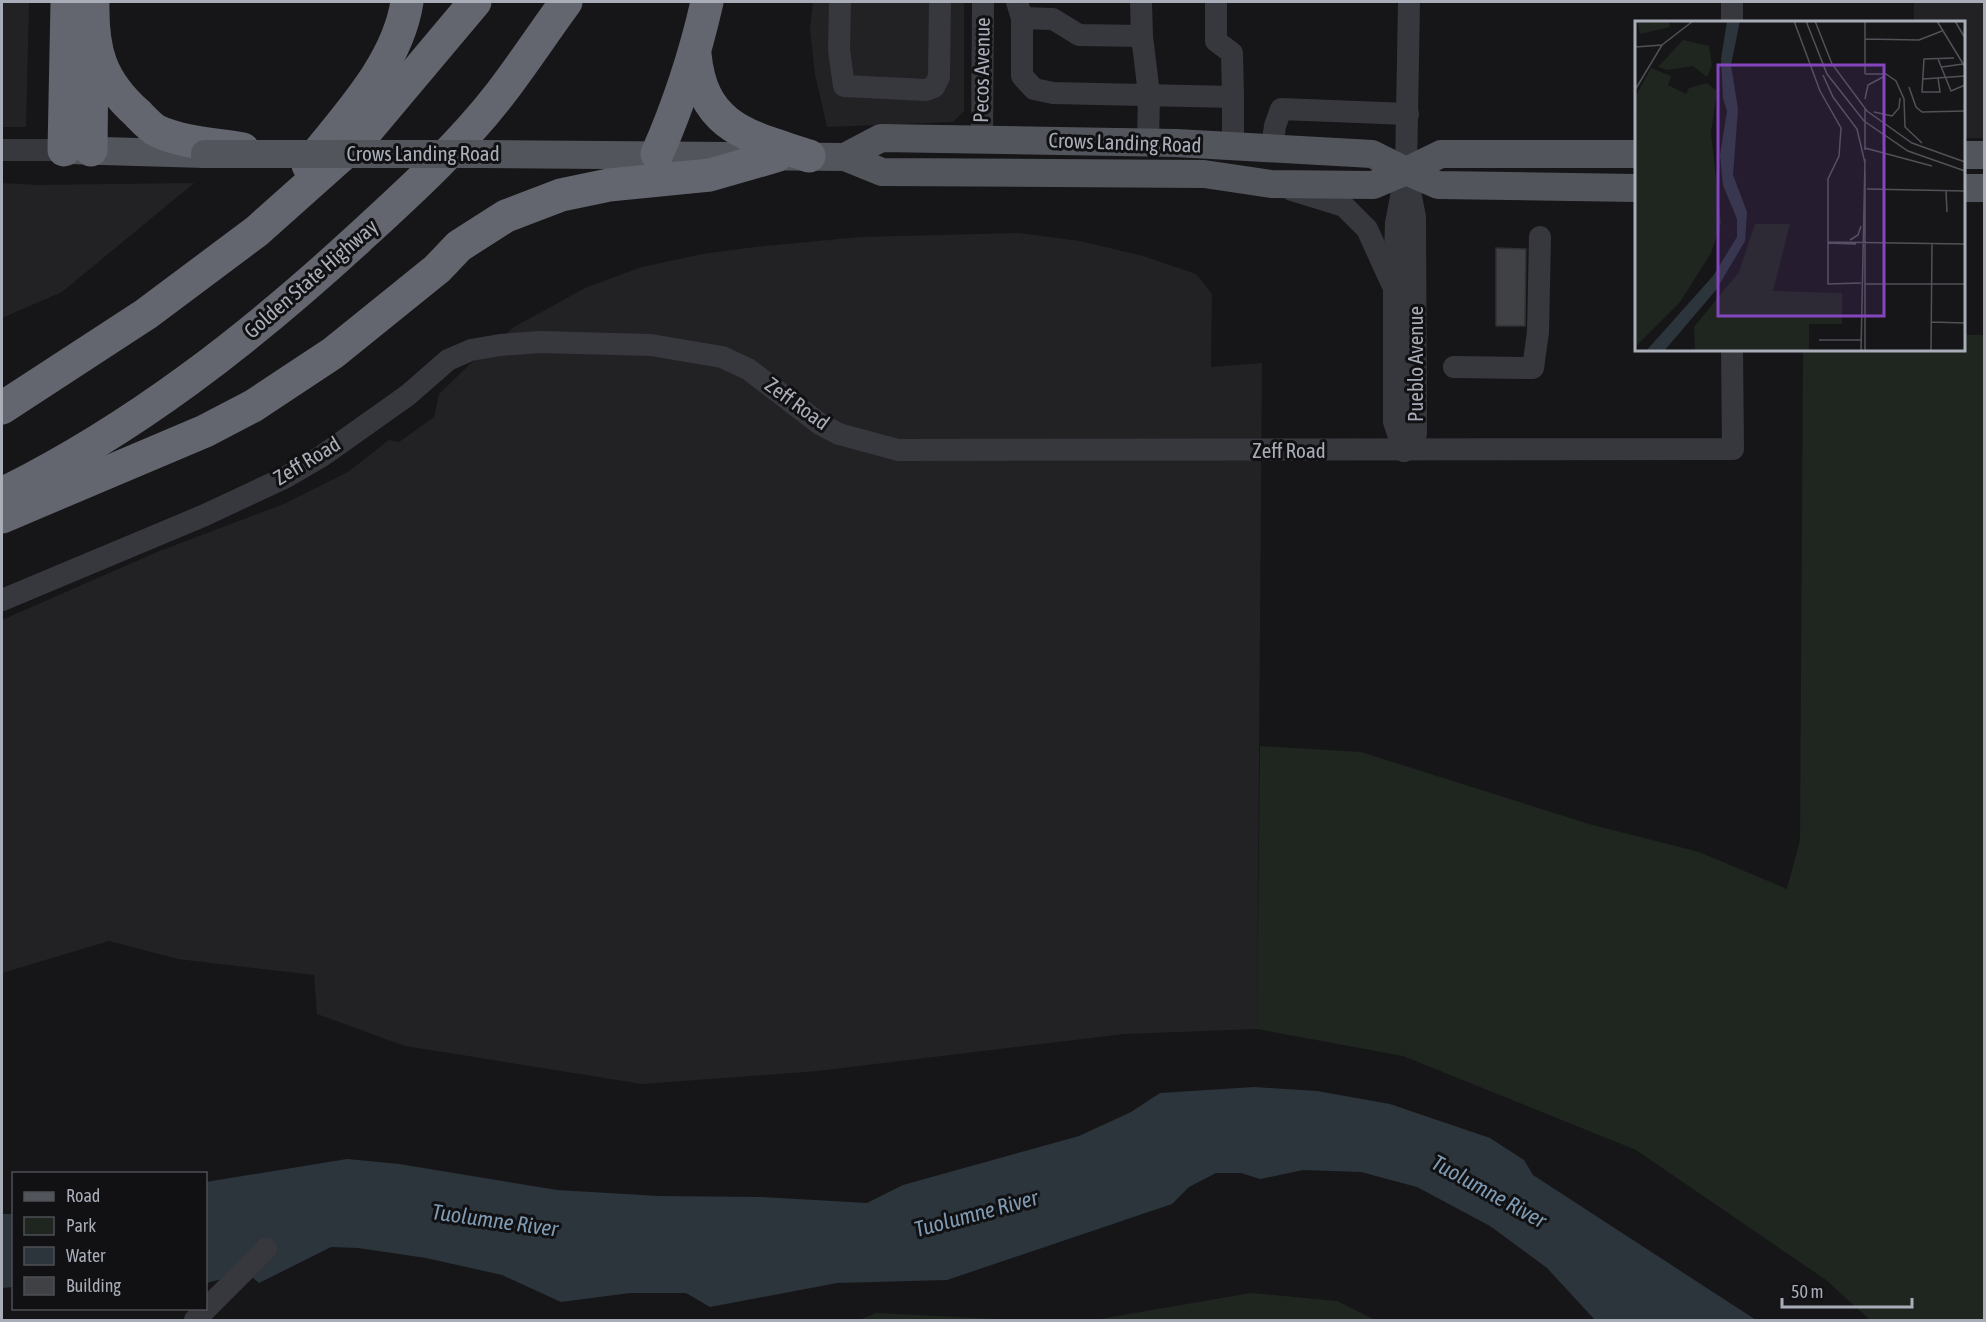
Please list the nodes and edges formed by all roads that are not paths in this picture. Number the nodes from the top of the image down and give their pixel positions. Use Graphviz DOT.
graph roads {
  1 [pos="67,2"];
  2 [pos="407,2"];
  3 [pos="475,2"];
  4 [pos="566,2"];
  5 [pos="707,2"];
  6 [pos="840,2"];
  7 [pos="940,2"];
  8 [pos="983,2"];
  9 [pos="1141,2"];
  10 [pos="1216,2"];
  11 [pos="1409,2"];
  12 [pos="1732,2"];
  13 [pos="1019,10"];
  14 [pos="92,15"];
  15 [pos="1732,21"];
  16 [pos="1142,36"];
  17 [pos="695,54"];
  18 [pos="1149,94"];
  19 [pos="1233,97"];
  20 [pos="1408,114"];
  21 [pos="982,138"];
  22 [pos="1148,143"];
  23 [pos="1233,146"];
  24 [pos="206,148"];
  25 [pos="1272,148"];
  26 [pos="2,150"];
  27 [pos="77,150"];
  28 [pos="270,154"];
  29 [pos="657,154"];
  30 [pos="1635,154"];
  31 [pos="1965,155"];
  32 [pos="1984,155"];
  33 [pos="776,156"];
  34 [pos="809,156"];
  35 [pos="845,157"];
  36 [pos="1406,171"];
  37 [pos="1271,184"];
  38 [pos="1635,188"];
  39 [pos="1965,188"];
  40 [pos="1984,188"];
  41 [pos="257,231"];
  42 [pos="1540,237"];
  43 [pos="1394,288"];
  44 [pos="1732,351"];
  45 [pos="1454,375"];
  46 [pos="2,408"];
  47 [pos="1404,451"];
  48 [pos="2,495"];
  49 [pos="2,518"];
  50 [pos="2,600"];
  51 [pos="266,1249"];
  52 [pos="207,1308"];
  1 -- 27 [label="highway"];
  2 -- 41 [label="highway"];
  3 -- 41 [label="highway"];
  4 -- 48 [label="highway, Golden State Highway"];
  5 -- 17 [label="highway"];
  6 -- 7 [label="street"];
  8 -- 21 [label="street, Pecos Avenue"];
  9 -- 16 [label="street"];
  10 -- 19 [label="street"];
  11 -- 20 [label="street, Pueblo Avenue"];
  12 -- 15 [label="street"];
  13 -- 16 [label="street"];
  13 -- 18 [label="street"];
  14 -- 24 [label="highway"];
  14 -- 27 [label="highway"];
  16 -- 18 [label="street"];
  17 -- 29 [label="highway"];
  17 -- 34 [label="highway"];
  18 -- 19 [label="street"];
  18 -- 22 [label="street"];
  19 -- 23 [label="street"];
  20 -- 25 [label="street"];
  20 -- 36 [label="street, Pueblo Avenue"];
  21 -- 22 [label="main road, Crows Landing Road"];
  21 -- 35 [label="main road, Crows Landing Road"];
  22 -- 23 [label="main road, Crows Landing Road"];
  23 -- 25 [label="main road, Crows Landing Road"];
  24 -- 27 [label="main road"];
  24 -- 28 [label="highway, bridge"];
  25 -- 36 [label="main road, Crows Landing Road"];
  26 -- 27 [label="street"];
  28 -- 29 [label="main road, Crows Landing Road, bridge"];
  29 -- 33 [label="main road, Crows Landing Road"];
  30 -- 36 [label="main road, Crows Landing Road"];
  31 -- 32 [label="main road"];
  33 -- 34 [label="main road, Crows Landing Road"];
  33 -- 49 [label="highway"];
  34 -- 35 [label="main road, Crows Landing Road"];
  35 -- 37 [label="main road, Crows Landing Road"];
  36 -- 37 [label="main road, Crows Landing Road"];
  36 -- 38 [label="main road, Crows Landing Road"];
  36 -- 43 [label="street, Pueblo Avenue"];
  36 -- 47 [label="street, Pueblo Avenue"];
  37 -- 43 [label="street"];
  39 -- 40 [label="main road"];
  41 -- 46 [label="highway"];
  42 -- 45 [label="street"];
  43 -- 47 [label="street, Pueblo Avenue"];
  44 -- 47 [label="street, Zeff Road"];
  47 -- 50 [label="street, Zeff Road"];
  51 -- 52 [label="street"];
}
